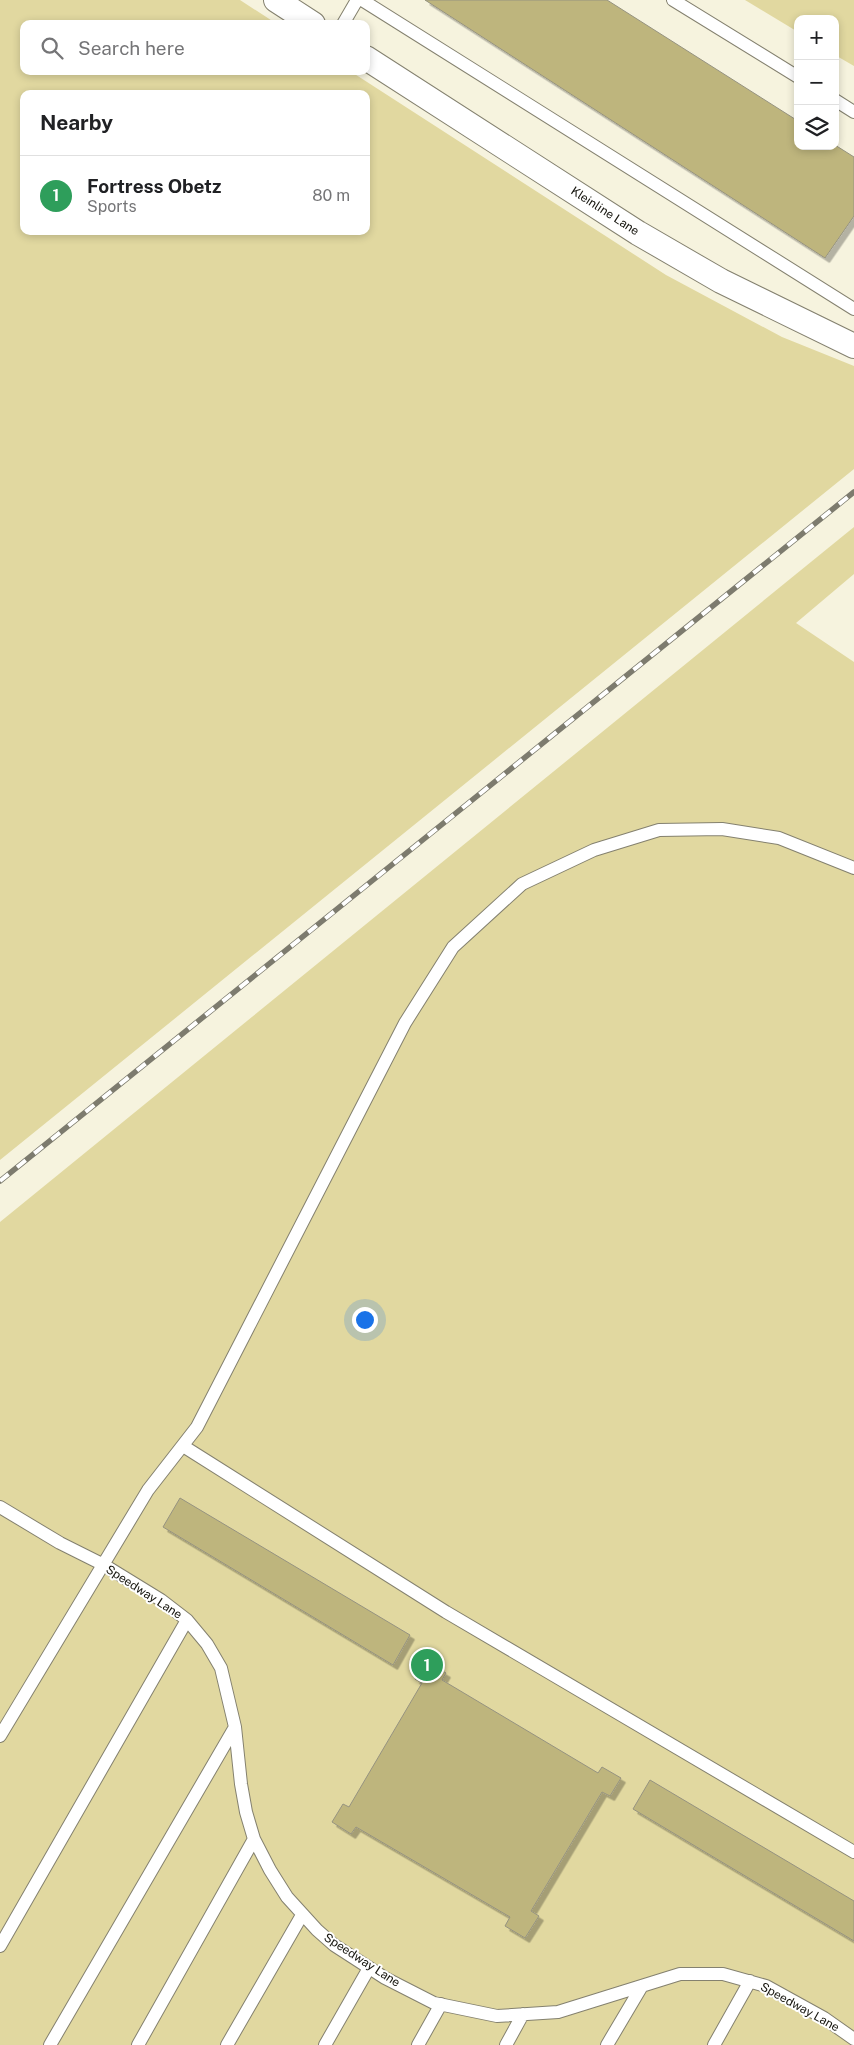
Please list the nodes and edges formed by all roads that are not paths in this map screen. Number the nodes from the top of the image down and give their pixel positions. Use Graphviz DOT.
graph roads {
  1 [pos="276,0"];
  2 [pos="358,0"];
  3 [pos="362,0"];
  4 [pos="673,0"];
  5 [pos="307,20"];
  6 [pos="346,20"];
  7 [pos="370,61"];
  8 [pos="794,75"];
  9 [pos="839,103"];
  10 [pos="854,112"];
  11 [pos="854,309"];
  12 [pos="852,343"];
  13 [pos="854,868"];
  14 [pos="182,1446"];
  15 [pos="0,1507"];
  16 [pos="104,1565"];
  17 [pos="187,1620"];
  18 [pos="235,1727"];
  19 [pos="0,1736"];
  20 [pos="254,1839"];
  21 [pos="854,1852"];
  22 [pos="302,1915"];
  23 [pos="0,1946"];
  24 [pos="369,1968"];
  25 [pos="750,1982"];
  26 [pos="642,1986"];
  27 [pos="441,2004"];
  28 [pos="523,2014"];
  29 [pos="852,2039"];
  30 [pos="50,2045"];
  31 [pos="138,2045"];
  32 [pos="227,2045"];
  33 [pos="325,2045"];
  34 [pos="418,2045"];
  35 [pos="506,2045"];
  36 [pos="607,2045"];
  37 [pos="714,2045"];
  1 -- 5 [label="street"];
  2 -- 6 [label="lane"];
  3 -- 11 [label="lane"];
  4 -- 8 [label="lane"];
  7 -- 12 [label="street, Kleinline Lane"];
  9 -- 10 [label="lane"];
  13 -- 14 [label="lane"];
  14 -- 16 [label="lane"];
  14 -- 21 [label="lane"];
  15 -- 16 [label="lane, Speedway Lane"];
  16 -- 17 [label="lane, Speedway Lane"];
  16 -- 19 [label="lane"];
  17 -- 18 [label="lane, Speedway Lane"];
  17 -- 23 [label="lane"];
  18 -- 20 [label="lane, Speedway Lane"];
  18 -- 30 [label="lane"];
  20 -- 22 [label="lane, Speedway Lane"];
  20 -- 31 [label="lane"];
  22 -- 24 [label="lane, Speedway Lane"];
  22 -- 32 [label="lane"];
  24 -- 27 [label="lane, Speedway Lane"];
  24 -- 33 [label="lane"];
  25 -- 26 [label="lane, Speedway Lane"];
  25 -- 29 [label="lane, Speedway Lane"];
  25 -- 37 [label="lane"];
  26 -- 28 [label="lane, Speedway Lane"];
  26 -- 36 [label="lane"];
  27 -- 28 [label="lane, Speedway Lane"];
  27 -- 34 [label="lane"];
  28 -- 35 [label="lane"];
}
